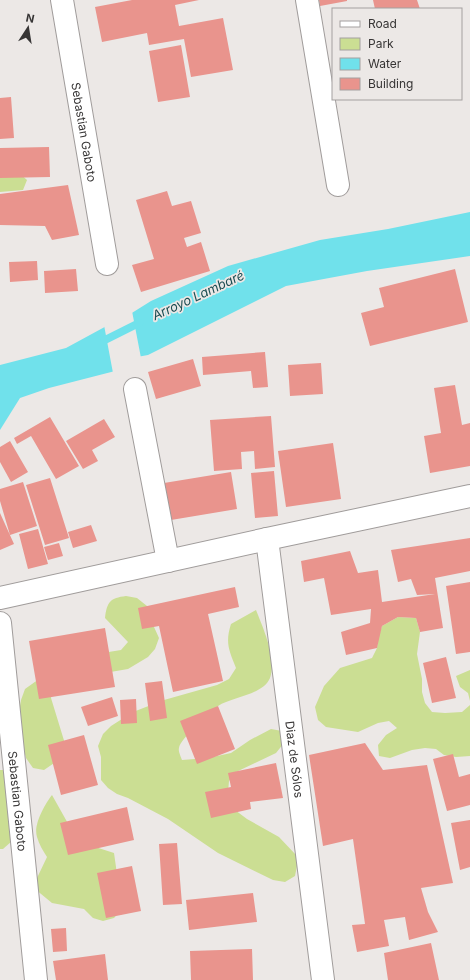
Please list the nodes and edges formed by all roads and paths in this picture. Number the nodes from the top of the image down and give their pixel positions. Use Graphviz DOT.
graph roads {
  1 [pos="62,0"];
  2 [pos="307,0"];
  3 [pos="338,185"];
  4 [pos="107,264"];
  5 [pos="135,389"];
  6 [pos="470,496"];
  7 [pos="267,539"];
  8 [pos="168,561"];
  9 [pos="0,598"];
  10 [pos="0,623"];
  11 [pos="36,980"];
  12 [pos="323,980"];
  1 -- 4 [label="street, Sebastian Gaboto"];
  2 -- 3 [label="street"];
  5 -- 8 [label="street"];
  6 -- 7 [label="street"];
  7 -- 8 [label="street"];
  7 -- 12 [label="street, Diaz de Sólos"];
  8 -- 9 [label="street"];
  10 -- 11 [label="street, Sebastian Gaboto"];
}
